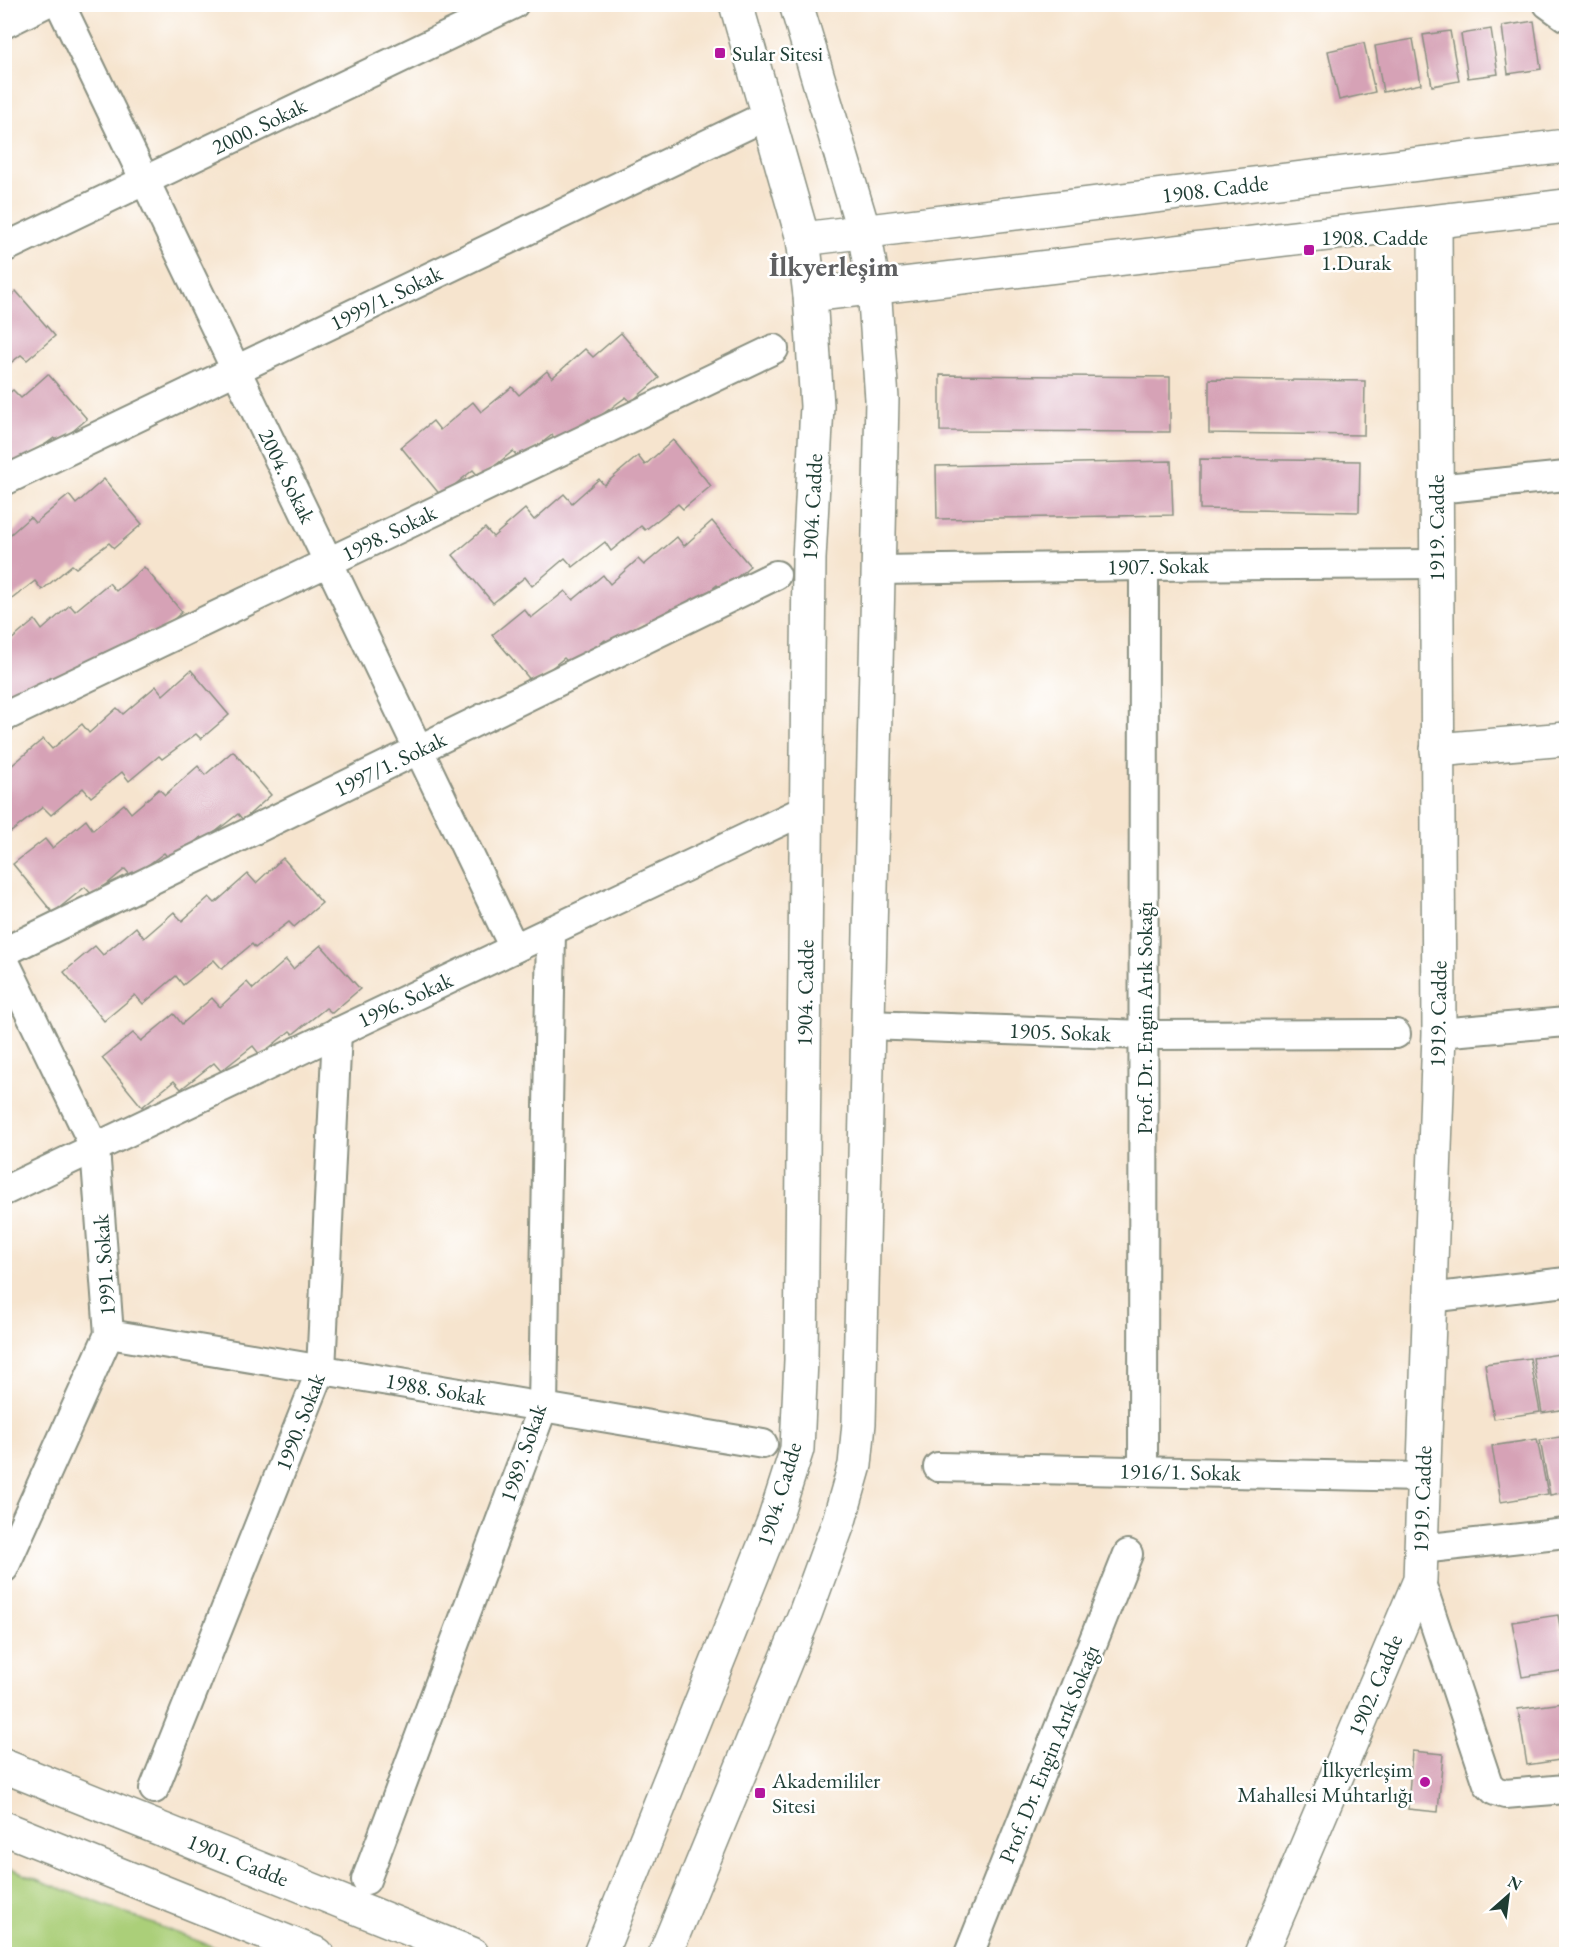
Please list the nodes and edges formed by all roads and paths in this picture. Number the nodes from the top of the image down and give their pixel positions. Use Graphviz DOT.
graph roads {
  1 [pos="44,4"];
  2 [pos="60,4"];
  3 [pos="514,4"];
  4 [pos="736,4"];
  5 [pos="796,4"];
  6 [pos="1548,4"];
  7 [pos="1566,17"];
  8 [pos="4,24"];
  9 [pos="768,115"];
  10 [pos="1566,146"];
  11 [pos="145,181"];
  12 [pos="1566,206"];
  13 [pos="1435,222"];
  14 [pos="864,232"];
  15 [pos="803,239"];
  16 [pos="4,248"];
  17 [pos="874,287"];
  18 [pos="810,295"];
  19 [pos="774,349"];
  20 [pos="236,370"];
  21 [pos="1566,477"];
  22 [pos="4,481"];
  23 [pos="1436,489"];
  24 [pos="328,563"];
  25 [pos="1436,564"];
  26 [pos="1144,566"];
  27 [pos="879,570"];
  28 [pos="776,575"];
  29 [pos="4,717"];
  30 [pos="1566,739"];
  31 [pos="418,750"];
  32 [pos="1437,750"];
  33 [pos="807,808"];
  34 [pos="551,930"];
  35 [pos="514,948"];
  36 [pos="4,952"];
  37 [pos="4,960"];
  38 [pos="1566,1022"];
  39 [pos="868,1025"];
  40 [pos="337,1032"];
  41 [pos="1438,1033"];
  42 [pos="1396,1034"];
  43 [pos="1144,1035"];
  44 [pos="95,1148"];
  45 [pos="4,1191"];
  46 [pos="1566,1282"];
  47 [pos="1429,1298"];
  48 [pos="109,1334"];
  49 [pos="321,1370"];
  50 [pos="543,1407"];
  51 [pos="763,1444"];
  52 [pos="938,1467"];
  53 [pos="1143,1471"];
  54 [pos="1423,1477"];
  55 [pos="1566,1533"];
  56 [pos="1128,1554"];
  57 [pos="1420,1565"];
  58 [pos="4,1568"];
  59 [pos="4,1767"];
  60 [pos="154,1789"];
  61 [pos="1566,1789"];
  62 [pos="4,1828"];
  63 [pos="366,1880"];
  64 [pos="317,1954"];
  65 [pos="472,1954"];
  66 [pos="600,1954"];
  67 [pos="665,1954"];
  68 [pos="969,1954"];
  69 [pos="1261,1954"];
  1 -- 8 [label="street"];
  2 -- 11 [label="street, 2004. Sokak"];
  3 -- 11 [label="street, 2000. Sokak"];
  4 -- 9 [label="main road, 1904. Cadde"];
  5 -- 14 [label="main road"];
  6 -- 7 [label="street"];
  9 -- 15 [label="main road, 1904. Cadde"];
  9 -- 20 [label="street, 1999/1. Sokak"];
  10 -- 14 [label="main road, 1908. Cadde"];
  11 -- 16 [label="street, 2000. Sokak"];
  11 -- 20 [label="street, 2004. Sokak"];
  12 -- 13 [label="main road"];
  13 -- 17 [label="main road"];
  13 -- 23 [label="main road, 1919. Cadde"];
  14 -- 15 [label="main road, 1908. Cadde"];
  14 -- 17 [label="main road"];
  15 -- 18 [label="main road, 1904. Cadde"];
  17 -- 18 [label="main road"];
  17 -- 27 [label="main road"];
  18 -- 33 [label="main road, 1904. Cadde"];
  19 -- 24 [label="street, 1998. Sokak"];
  20 -- 22 [label="street, 1999/1. Sokak"];
  20 -- 24 [label="street, 2004. Sokak"];
  21 -- 23 [label="street"];
  23 -- 25 [label="main road, 1919. Cadde"];
  24 -- 29 [label="street, 1998. Sokak"];
  24 -- 31 [label="street, 2004. Sokak"];
  25 -- 26 [label="street, 1907. Sokak"];
  25 -- 32 [label="main road, 1919. Cadde"];
  26 -- 27 [label="street, 1907. Sokak"];
  26 -- 43 [label="street, Prof. Dr. Engin Arık Sokağı"];
  27 -- 39 [label="main road"];
  28 -- 31 [label="street, 1997/1. Sokak"];
  30 -- 32 [label="main road"];
  31 -- 35 [label="street, 2004. Sokak"];
  31 -- 36 [label="street, 1997/1. Sokak"];
  32 -- 41 [label="main road, 1919. Cadde"];
  33 -- 34 [label="street, 1996. Sokak"];
  33 -- 66 [label="main road, 1904. Cadde"];
  34 -- 35 [label="street, 1996. Sokak"];
  34 -- 50 [label="street, 1989. Sokak"];
  35 -- 40 [label="street, 1996. Sokak"];
  37 -- 44 [label="street, 1991. Sokak"];
  38 -- 41 [label="street"];
  39 -- 43 [label="street, 1905. Sokak"];
  39 -- 67 [label="main road"];
  40 -- 44 [label="street, 1996. Sokak"];
  40 -- 49 [label="street, 1990. Sokak"];
  41 -- 47 [label="main road, 1919. Cadde"];
  42 -- 43 [label="street, 1905. Sokak"];
  43 -- 53 [label="street, Prof. Dr. Engin Arık Sokağı"];
  44 -- 45 [label="street, 1996. Sokak"];
  44 -- 48 [label="street, 1991. Sokak"];
  46 -- 47 [label="street"];
  47 -- 54 [label="main road, 1919. Cadde"];
  48 -- 49 [label="street, 1988. Sokak"];
  48 -- 58 [label="street, 1991. Sokak"];
  49 -- 50 [label="street, 1988. Sokak"];
  49 -- 60 [label="street, 1990. Sokak"];
  50 -- 51 [label="street, 1988. Sokak"];
  50 -- 63 [label="street, 1989. Sokak"];
  52 -- 53 [label="street, 1916/1. Sokak"];
  53 -- 54 [label="street, 1916/1. Sokak"];
  54 -- 57 [label="main road, 1919. Cadde"];
  55 -- 57 [label="street"];
  56 -- 68 [label="street, Prof. Dr. Engin Arık Sokağı"];
  57 -- 61 [label="street, 1919. Cadde"];
  57 -- 69 [label="main road, 1902. Cadde"];
  59 -- 65 [label="main road, 1901. Cadde"];
  62 -- 64 [label="main road"];
}
